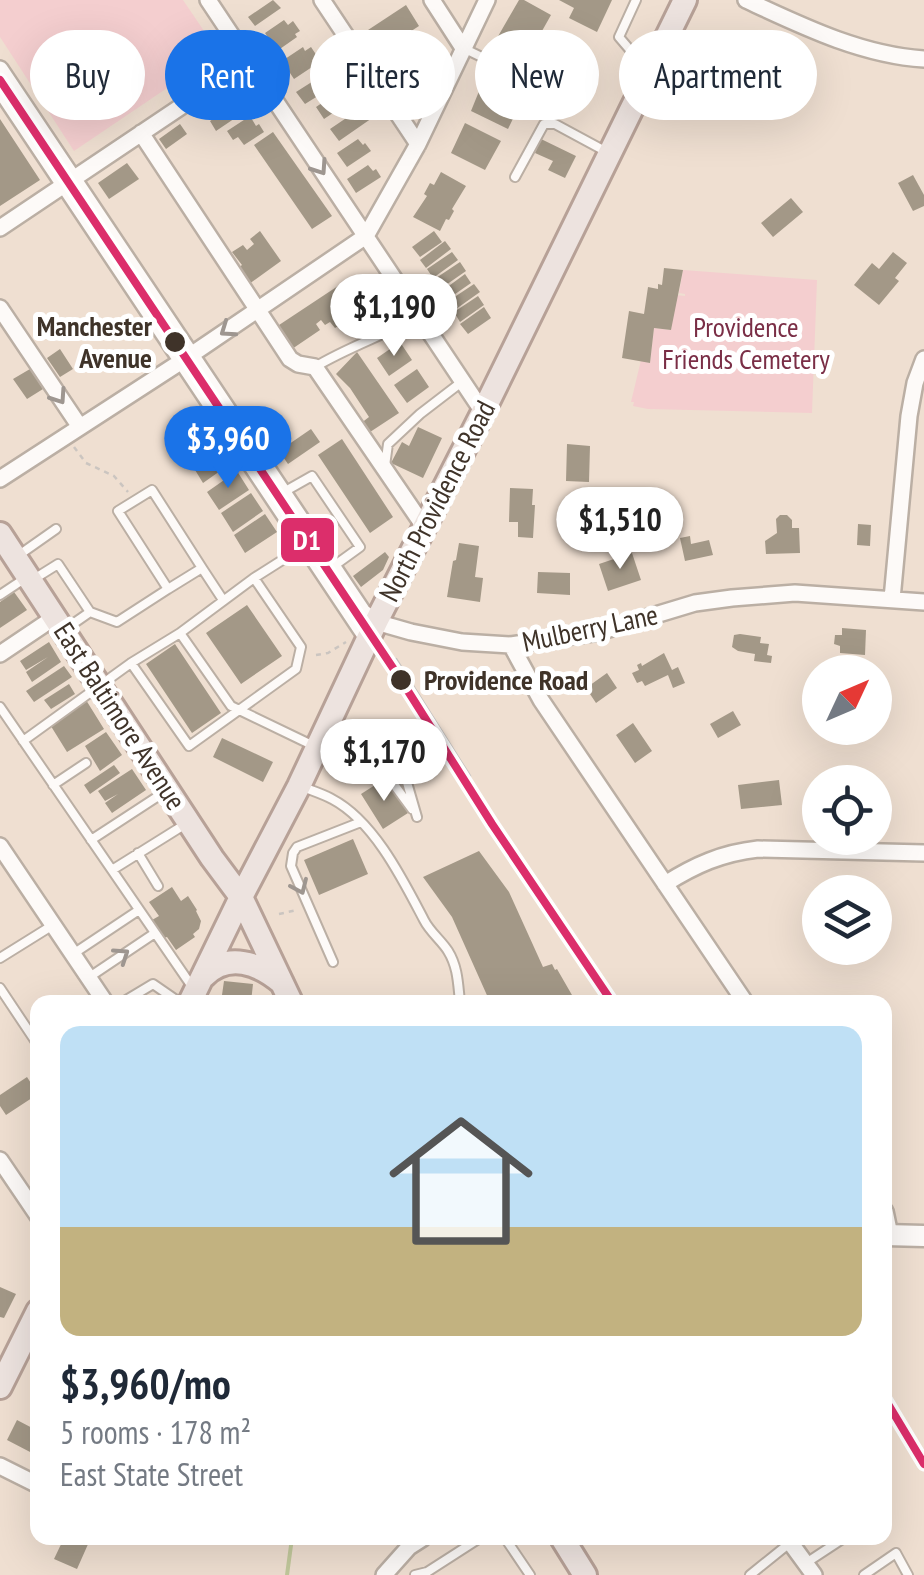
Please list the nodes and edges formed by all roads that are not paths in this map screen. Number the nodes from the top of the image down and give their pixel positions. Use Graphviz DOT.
graph roads {
  1 [pos="208,0"];
  2 [pos="322,0"];
  3 [pos="432,0"];
  4 [pos="487,0"];
  5 [pos="636,0"];
  6 [pos="685,0"];
  7 [pos="746,0"];
  8 [pos="228,30"];
  9 [pos="622,30"];
  10 [pos="670,30"];
  11 [pos="463,48"];
  12 [pos="475,54"];
  13 [pos="924,59"];
  14 [pos="0,69"];
  15 [pos="0,88"];
  16 [pos="165,118"];
  17 [pos="288,120"];
  18 [pos="626,120"];
  19 [pos="142,133"];
  20 [pos="418,144"];
  21 [pos="609,153"];
  22 [pos="514,176"];
  23 [pos="69,182"];
  24 [pos="0,228"];
  25 [pos="366,236"];
  26 [pos="0,308"];
  27 [pos="257,309"];
  28 [pos="419,316"];
  29 [pos="186,358"];
  30 [pos="924,359"];
  31 [pos="315,367"];
  32 [pos="462,381"];
  33 [pos="483,412"];
  34 [pos="80,428"];
  35 [pos="384,468"];
  36 [pos="0,479"];
  37 [pos="278,495"];
  38 [pos="425,528"];
  39 [pos="56,529"];
  40 [pos="310,542"];
  41 [pos="14,560"];
  42 [pos="202,568"];
  43 [pos="328,570"];
  44 [pos="254,578"];
  45 [pos="168,590"];
  46 [pos="0,596"];
  47 [pos="892,599"];
  48 [pos="224,600"];
  49 [pos="924,602"];
  50 [pos="90,612"];
  51 [pos="59,624"];
  52 [pos="180,633"];
  53 [pos="364,634"];
  54 [pos="511,644"];
  55 [pos="0,654"];
  56 [pos="132,663"];
  57 [pos="101,686"];
  58 [pos="0,708"];
  59 [pos="239,710"];
  60 [pos="23,740"];
  61 [pos="317,748"];
  62 [pos="86,763"];
  63 [pos="389,777"];
  64 [pos="53,785"];
  65 [pos="299,786"];
  66 [pos="396,786"];
  67 [pos="169,789"];
  68 [pos="190,821"];
  69 [pos="362,822"];
  70 [pos="92,840"];
  71 [pos="0,846"];
  72 [pos="138,853"];
  73 [pos="924,853"];
  74 [pos="112,870"];
  75 [pos="665,884"];
  76 [pos="158,886"];
  77 [pos="241,897"];
  78 [pos="139,910"];
  79 [pos="53,925"];
  80 [pos="155,933"];
  81 [pos="73,954"];
  82 [pos="0,958"];
  83 [pos="333,962"];
  84 [pos="88,978"];
  85 [pos="0,988"];
  86 [pos="191,994"];
  87 [pos="287,994"];
  88 [pos="100,995"];
  89 [pos="135,995"];
  90 [pos="460,995"];
  91 [pos="740,995"];
  92 [pos="30,1033"];
  93 [pos="0,1160"];
  94 [pos="30,1204"];
  95 [pos="892,1235"];
  96 [pos="924,1236"];
  97 [pos="30,1322"];
  98 [pos="7,1355"];
  99 [pos="0,1388"];
  100 [pos="0,1466"];
  101 [pos="30,1481"];
  102 [pos="412,1545"];
  103 [pos="470,1545"];
  104 [pos="510,1545"];
  105 [pos="567,1545"];
  106 [pos="783,1545"];
  107 [pos="793,1545"];
  108 [pos="836,1545"];
  109 [pos="810,1569"];
  110 [pos="428,1574"];
  111 [pos="384,1575"];
  112 [pos="415,1575"];
  113 [pos="530,1575"];
  114 [pos="586,1575"];
  115 [pos="750,1575"];
  116 [pos="864,1575"];
  117 [pos="908,1575"];
  1 -- 8 [label="street"];
  2 -- 20 [label="street"];
  3 -- 11 [label="street"];
  4 -- 11 [label="street"];
  5 -- 9 [label="lane"];
  6 -- 10 [label="main road, North Providence Road"];
  7 -- 13 [label="street"];
  11 -- 12 [label="lane"];
  11 -- 20 [label="street"];
  14 -- 23 [label="street"];
  15 -- 23 [label="street"];
  16 -- 19 [label="street"];
  17 -- 25 [label="street, one-way"];
  18 -- 21 [label="main road, North Providence Road"];
  19 -- 23 [label="street"];
  19 -- 27 [label="street"];
  20 -- 25 [label="street"];
  21 -- 22 [label="lane"];
  21 -- 33 [label="main road, North Providence Road"];
  23 -- 24 [label="street"];
  23 -- 29 [label="street"];
  25 -- 27 [label="street"];
  25 -- 28 [label="street"];
  26 -- 34 [label="street, one-way"];
  27 -- 29 [label="street, one-way"];
  27 -- 31 [label="street"];
  28 -- 31 [label="lane"];
  28 -- 32 [label="street"];
  29 -- 34 [label="street"];
  29 -- 37 [label="street"];
  30 -- 47 [label="street"];
  31 -- 35 [label="street"];
  32 -- 33 [label="street"];
  32 -- 35 [label="lane"];
  33 -- 38 [label="main road, North Providence Road"];
  34 -- 36 [label="street"];
  35 -- 38 [label="street"];
  37 -- 40 [label="street"];
  37 -- 43 [label="lane"];
  38 -- 53 [label="main road, North Providence Road"];
  39 -- 41 [label="lane"];
  40 -- 43 [label="street"];
  40 -- 44 [label="lane"];
  41 -- 46 [label="lane"];
  41 -- 50 [label="lane"];
  41 -- 51 [label="main road, East Baltimore Avenue"];
  42 -- 45 [label="lane"];
  42 -- 45 [label="lane"];
  42 -- 48 [label="lane"];
  43 -- 53 [label="street"];
  44 -- 48 [label="lane"];
  44 -- 59 [label="lane"];
  45 -- 50 [label="lane"];
  47 -- 49 [label="street, Mulberry Lane"];
  47 -- 54 [label="street, Mulberry Lane"];
  48 -- 52 [label="lane"];
  50 -- 51 [label="lane"];
  51 -- 55 [label="street"];
  51 -- 57 [label="main road, East Baltimore Avenue"];
  52 -- 56 [label="lane"];
  52 -- 59 [label="lane"];
  53 -- 54 [label="street, Mulberry Lane"];
  53 -- 61 [label="main road, North Providence Road"];
  54 -- 75 [label="street"];
  56 -- 57 [label="lane"];
  56 -- 59 [label="lane"];
  57 -- 60 [label="lane"];
  57 -- 67 [label="main road, East Baltimore Avenue"];
  58 -- 60 [label="lane"];
  59 -- 61 [label="lane"];
  60 -- 64 [label="lane"];
  61 -- 65 [label="main road, North Providence Road"];
  62 -- 64 [label="lane"];
  63 -- 66 [label="lane"];
  64 -- 70 [label="lane"];
  65 -- 69 [label="lane"];
  65 -- 77 [label="main road, North Providence Road"];
  67 -- 68 [label="main road, East Baltimore Avenue"];
  67 -- 70 [label="lane"];
  68 -- 72 [label="lane"];
  68 -- 77 [label="main road, East Baltimore Avenue"];
  69 -- 83 [label="lane, one-way"];
  69 -- 90 [label="lane"];
  70 -- 74 [label="lane"];
  71 -- 79 [label="street"];
  72 -- 74 [label="lane"];
  72 -- 76 [label="lane"];
  73 -- 75 [label="street"];
  74 -- 78 [label="lane"];
  75 -- 91 [label="street"];
  77 -- 86 [label="main road, North Providence Road"];
  77 -- 87 [label="main road, East Baltimore Avenue"];
  78 -- 80 [label="lane"];
  78 -- 81 [label="lane"];
  79 -- 81 [label="street"];
  79 -- 82 [label="lane"];
  84 -- 80 [label="lane, one-way"];
  80 -- 86 [label="lane"];
  81 -- 84 [label="street"];
  84 -- 88 [label="street"];
  85 -- 92 [label="lane"];
  86 -- 87 [label="main road"];
  86 -- 89 [label="lane"];
  93 -- 94 [label="street"];
  95 -- 96 [label="street"];
  97 -- 98 [label="main road"];
  98 -- 99 [label="main road"];
  100 -- 101 [label="street"];
  102 -- 111 [label="street"];
  103 -- 110 [label="lane"];
  104 -- 113 [label="lane"];
  105 -- 114 [label="main road"];
  106 -- 115 [label="lane"];
  107 -- 109 [label="street"];
  108 -- 109 [label="lane"];
  110 -- 112 [label="lane"];
  116 -- 117 [label="lane"];
}
